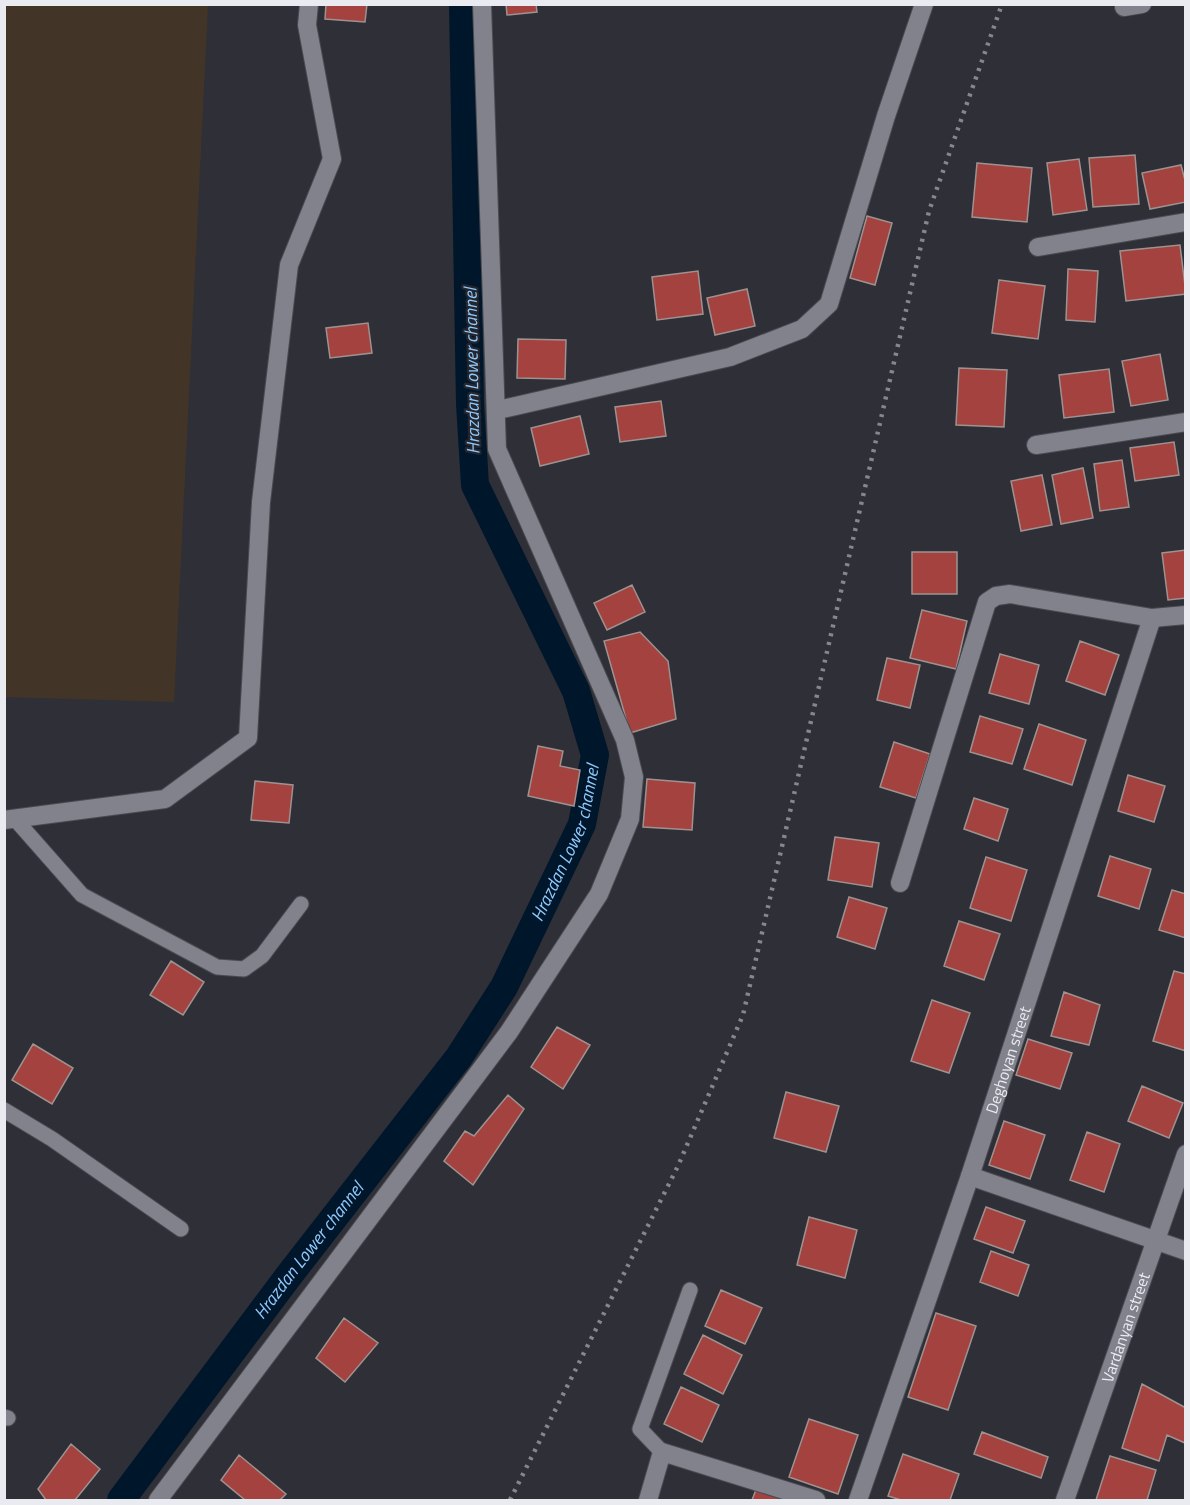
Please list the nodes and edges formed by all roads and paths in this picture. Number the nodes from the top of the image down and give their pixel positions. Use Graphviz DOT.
graph roads {
  1 [pos="309,4"];
  2 [pos="482,4"];
  3 [pos="924,4"];
  4 [pos="1142,4"];
  5 [pos="1124,7"];
  6 [pos="1185,222"];
  7 [pos="1038,247"];
  8 [pos="498,410"];
  9 [pos="1185,422"];
  10 [pos="1036,445"];
  11 [pos="1185,615"];
  12 [pos="1152,618"];
  13 [pos="10,820"];
  14 [pos="900,883"];
  15 [pos="301,904"];
  16 [pos="4,1110"];
  17 [pos="1185,1154"];
  18 [pos="970,1176"];
  19 [pos="181,1229"];
  20 [pos="1156,1240"];
  21 [pos="1185,1251"];
  22 [pos="690,1290"];
  23 [pos="662,1452"];
  24 [pos="158,1500"];
  25 [pos="648,1500"];
  26 [pos="816,1500"];
  27 [pos="858,1500"];
  28 [pos="1065,1500"];
  1 -- 13 [label="street"];
  2 -- 8 [label="street"];
  3 -- 8 [label="street"];
  4 -- 5 [label="street"];
  6 -- 7 [label="street"];
  8 -- 24 [label="street"];
  9 -- 10 [label="street"];
  11 -- 12 [label="street"];
  12 -- 14 [label="street"];
  12 -- 18 [label="street, Deghoyan street"];
  13 -- 15 [label="lane"];
  16 -- 19 [label="lane"];
  17 -- 20 [label="street, Vardanyan street"];
  18 -- 20 [label="street"];
  18 -- 27 [label="street, Deghoyan street"];
  20 -- 21 [label="street"];
  20 -- 28 [label="street, Vardanyan street"];
  22 -- 23 [label="lane"];
  23 -- 25 [label="street"];
  23 -- 26 [label="street"];
}
